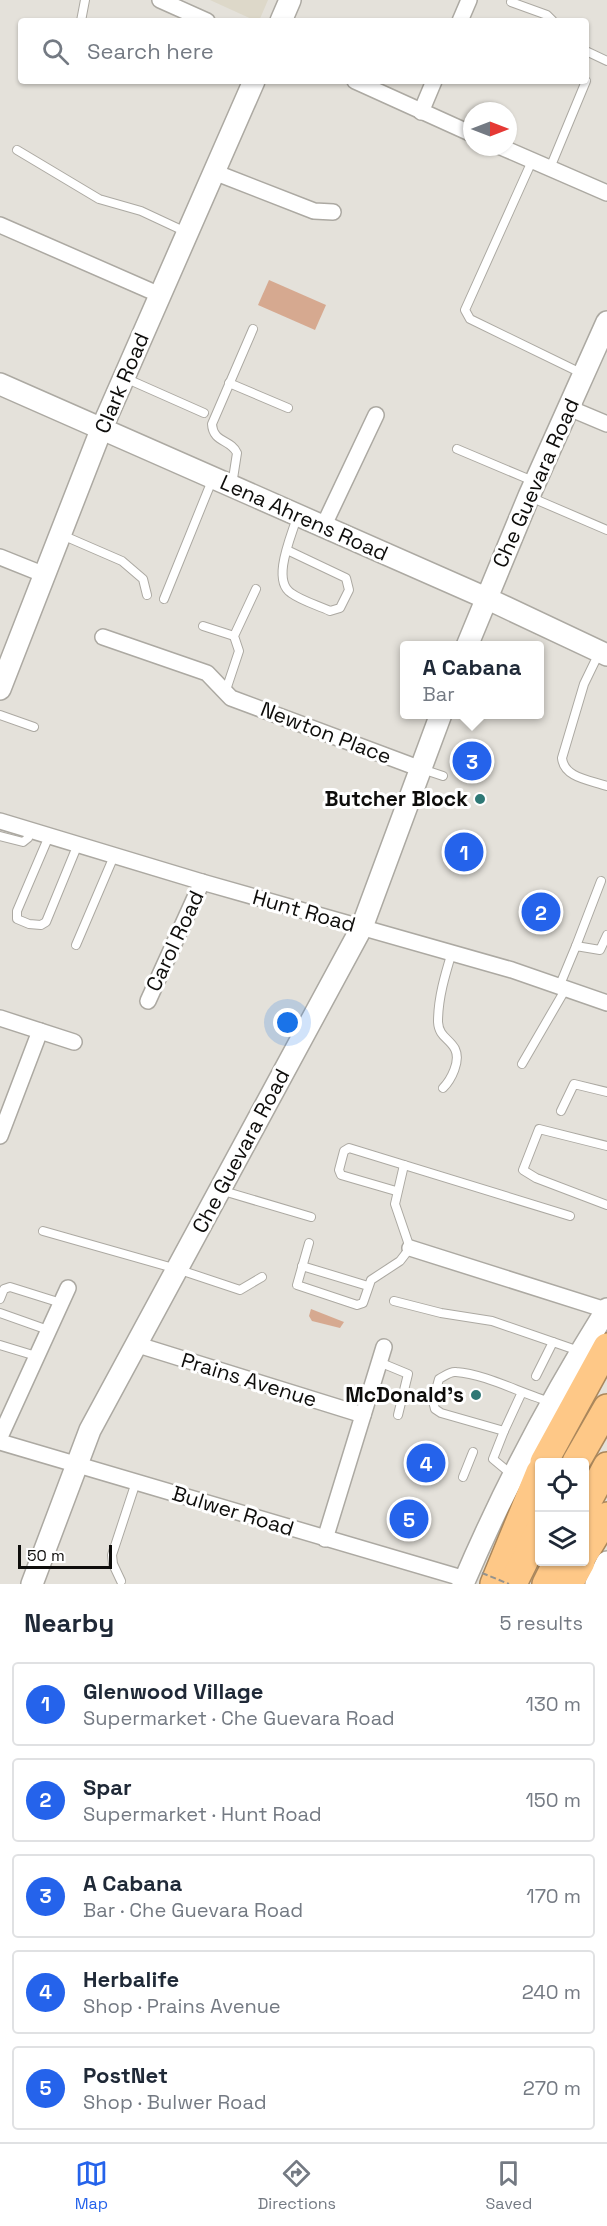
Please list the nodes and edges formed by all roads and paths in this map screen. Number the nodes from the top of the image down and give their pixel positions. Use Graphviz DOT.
graph roads {
  1 [pos="85,0"];
  2 [pos="160,0"];
  3 [pos="290,0"];
  4 [pos="469,0"];
  5 [pos="511,2"];
  6 [pos="82,18"];
  7 [pos="200,18"];
  8 [pos="282,18"];
  9 [pos="461,18"];
  10 [pos="550,18"];
  11 [pos="589,52"];
  12 [pos="607,61"];
  13 [pos="253,84"];
  14 [pos="360,84"];
  15 [pos="433,84"];
  16 [pos="585,84"];
  17 [pos="421,112"];
  18 [pos="463,130"];
  19 [pos="17,150"];
  20 [pos="517,154"];
  21 [pos="532,161"];
  22 [pos="549,168"];
  23 [pos="214,172"];
  24 [pos="607,193"];
  25 [pos="333,212"];
  26 [pos="0,225"];
  27 [pos="188,232"];
  28 [pos="160,295"];
  29 [pos="607,322"];
  30 [pos="253,329"];
  31 [pos="584,374"];
  32 [pos="123,377"];
  33 [pos="229,383"];
  34 [pos="0,384"];
  35 [pos="288,408"];
  36 [pos="569,408"];
  37 [pos="204,413"];
  38 [pos="376,415"];
  39 [pos="607,424"];
  40 [pos="101,429"];
  41 [pos="457,449"];
  42 [pos="222,481"];
  43 [pos="532,489"];
  44 [pos="298,515"];
  45 [pos="323,527"];
  46 [pos="607,530"];
  47 [pos="60,535"];
  48 [pos="287,550"];
  49 [pos="0,557"];
  50 [pos="45,575"];
  51 [pos="256,589"];
  52 [pos="147,595"];
  53 [pos="486,598"];
  54 [pos="164,599"];
  55 [pos="203,626"];
  56 [pos="234,636"];
  57 [pos="103,637"];
  58 [pos="469,641"];
  59 [pos="603,653"];
  60 [pos="6,656"];
  61 [pos="0,689"];
  62 [pos="228,696"];
  63 [pos="0,715"];
  64 [pos="439,719"];
  65 [pos="34,727"];
  66 [pos="421,769"];
  67 [pos="443,776"];
  68 [pos="607,786"];
  69 [pos="0,821"];
  70 [pos="32,830"];
  71 [pos="0,836"];
  72 [pos="49,836"];
  73 [pos="78,844"];
  74 [pos="114,856"];
  75 [pos="601,881"];
  76 [pos="202,882"];
  77 [pos="362,927"];
  78 [pos="607,935"];
  79 [pos="76,945"];
  80 [pos="576,946"];
  81 [pos="452,952"];
  82 [pos="562,988"];
  83 [pos="148,1000"];
  84 [pos="607,1003"];
  85 [pos="0,1018"];
  86 [pos="40,1031"];
  87 [pos="74,1042"];
  88 [pos="522,1064"];
  89 [pos="443,1088"];
  90 [pos="607,1092"];
  91 [pos="561,1111"];
  92 [pos="0,1136"];
  93 [pos="607,1146"];
  94 [pos="404,1165"];
  95 [pos="220,1190"];
  96 [pos="396,1191"];
  97 [pos="607,1205"];
  98 [pos="570,1216"];
  99 [pos="311,1217"];
  100 [pos="43,1231"];
  101 [pos="309,1243"];
  102 [pos="410,1248"];
  103 [pos="302,1266"];
  104 [pos="177,1269"];
  105 [pos="262,1277"];
  106 [pos="368,1286"];
  107 [pos="68,1288"];
  108 [pos="0,1299"];
  109 [pos="394,1301"];
  110 [pos="61,1304"];
  111 [pos="607,1310"];
  112 [pos="0,1313"];
  113 [pos="48,1330"];
  114 [pos="553,1342"];
  115 [pos="135,1344"];
  116 [pos="0,1345"];
  117 [pos="384,1347"];
  118 [pos="607,1347"];
  119 [pos="580,1351"];
  120 [pos="36,1356"];
  121 [pos="379,1362"];
  122 [pos="536,1376"];
  123 [pos="522,1392"];
  124 [pos="552,1402"];
  125 [pos="607,1408"];
  126 [pos="363,1415"];
  127 [pos="398,1415"];
  128 [pos="504,1431"];
  129 [pos="0,1437"];
  130 [pos="0,1442"];
  131 [pos="473,1452"];
  132 [pos="546,1458"];
  133 [pos="578,1458"];
  134 [pos="76,1464"];
  135 [pos="607,1466"];
  136 [pos="513,1475"];
  137 [pos="464,1477"];
  138 [pos="535,1480"];
  139 [pos="136,1482"];
  140 [pos="589,1500"];
  141 [pos="607,1516"];
  142 [pos="535,1538"];
  143 [pos="324,1539"];
  144 [pos="589,1547"];
  145 [pos="607,1562"];
  146 [pos="555,1566"];
  147 [pos="579,1566"];
  148 [pos="476,1580"];
  149 [pos="35,1581"];
  150 [pos="122,1581"];
  151 [pos="511,1584"];
  152 [pos="546,1584"];
  153 [pos="569,1584"];
  154 [pos="596,1584"];
  1 -- 6 [label="lane"];
  2 -- 7 [label="street"];
  3 -- 8 [label="main road"];
  4 -- 9 [label="street"];
  5 -- 10 [label="lane"];
  11 -- 12 [label="lane"];
  13 -- 23 [label="main road, Clark Road"];
  14 -- 17 [label="street"];
  15 -- 17 [label="street"];
  16 -- 22 [label="lane"];
  17 -- 18 [label="street"];
  19 -- 27 [label="lane"];
  20 -- 21 [label="street"];
  21 -- 22 [label="street"];
  21 -- 31 [label="lane"];
  22 -- 24 [label="street"];
  23 -- 25 [label="street"];
  23 -- 27 [label="main road, Clark Road"];
  26 -- 28 [label="street"];
  27 -- 28 [label="main road, Clark Road"];
  28 -- 32 [label="main road, Clark Road"];
  29 -- 31 [label="main road, Che Guevara Road"];
  30 -- 33 [label="lane"];
  31 -- 36 [label="main road, Che Guevara Road"];
  32 -- 37 [label="lane"];
  32 -- 40 [label="main road, Clark Road"];
  33 -- 35 [label="lane"];
  33 -- 42 [label="lane"];
  34 -- 40 [label="main road, Lena Ahrens Road"];
  36 -- 39 [label="street"];
  36 -- 43 [label="main road, Che Guevara Road"];
  38 -- 45 [label="street"];
  40 -- 42 [label="main road, Lena Ahrens Road"];
  40 -- 47 [label="main road, Clark Road"];
  41 -- 43 [label="lane"];
  42 -- 44 [label="main road, Lena Ahrens Road"];
  42 -- 54 [label="lane"];
  43 -- 46 [label="lane"];
  43 -- 53 [label="main road, Che Guevara Road"];
  44 -- 45 [label="main road, Lena Ahrens Road"];
  44 -- 48 [label="lane"];
  45 -- 53 [label="main road, Lena Ahrens Road"];
  47 -- 50 [label="main road, Clark Road"];
  47 -- 52 [label="lane"];
  48 -- 48 [label="lane"];
  49 -- 50 [label="street"];
  50 -- 60 [label="main road, Clark Road"];
  51 -- 56 [label="lane"];
  53 -- 58 [label="main road, Che Guevara Road"];
  53 -- 59 [label="main road, Lena Ahrens Road"];
  55 -- 56 [label="lane"];
  56 -- 62 [label="lane"];
  57 -- 62 [label="street"];
  59 -- 68 [label="lane"];
  60 -- 61 [label="main road, Clark Road"];
  62 -- 66 [label="street, Newton Place"];
  63 -- 65 [label="lane"];
  64 -- 66 [label="main road, Che Guevara Road"];
  66 -- 67 [label="lane"];
  66 -- 77 [label="main road, Che Guevara Road"];
  69 -- 70 [label="street, Hunt Road"];
  70 -- 71 [label="lane"];
  70 -- 72 [label="street, Hunt Road"];
  72 -- 73 [label="street, Hunt Road"];
  72 -- 73 [label="lane"];
  73 -- 74 [label="street, Hunt Road"];
  74 -- 76 [label="street, Hunt Road"];
  74 -- 79 [label="lane"];
  75 -- 80 [label="lane"];
  76 -- 77 [label="street, Hunt Road"];
  76 -- 83 [label="street, Carol Road"];
  77 -- 81 [label="street, Hunt Road"];
  77 -- 95 [label="main road, Che Guevara Road"];
  78 -- 80 [label="lane"];
  80 -- 82 [label="lane"];
  81 -- 82 [label="street, Hunt Road"];
  81 -- 89 [label="lane"];
  82 -- 84 [label="street, Hunt Road"];
  82 -- 88 [label="lane"];
  85 -- 86 [label="street"];
  86 -- 87 [label="street"];
  86 -- 92 [label="street"];
  90 -- 91 [label="lane"];
  93 -- 97 [label="lane"];
  94 -- 96 [label="lane"];
  94 -- 96 [label="lane"];
  94 -- 98 [label="lane"];
  95 -- 99 [label="lane"];
  95 -- 104 [label="main road, Che Guevara Road"];
  96 -- 102 [label="lane"];
  100 -- 104 [label="lane"];
  101 -- 103 [label="lane"];
  102 -- 106 [label="lane"];
  102 -- 111 [label="street"];
  103 -- 106 [label="lane"];
  103 -- 106 [label="lane"];
  104 -- 105 [label="lane"];
  104 -- 115 [label="main road, Che Guevara Road"];
  107 -- 110 [label="street"];
  108 -- 110 [label="lane"];
  109 -- 114 [label="lane"];
  110 -- 113 [label="street"];
  111 -- 119 [label="main road"];
  112 -- 113 [label="lane"];
  113 -- 120 [label="street"];
  114 -- 119 [label="lane"];
  114 -- 122 [label="lane"];
  115 -- 126 [label="street, Prains Avenue"];
  115 -- 134 [label="main road, Che Guevara Road"];
  116 -- 120 [label="lane"];
  117 -- 121 [label="street"];
  118 -- 132 [label="highway"];
  119 -- 124 [label="main road"];
  120 -- 129 [label="street"];
  121 -- 126 [label="street"];
  121 -- 127 [label="lane"];
  123 -- 124 [label="lane"];
  123 -- 128 [label="lane"];
  123 -- 128 [label="lane"];
  124 -- 136 [label="main road"];
  125 -- 133 [label="highway"];
  126 -- 143 [label="street"];
  128 -- 136 [label="lane"];
  130 -- 134 [label="street, Bulwer Road"];
  131 -- 137 [label="lane"];
  134 -- 139 [label="street, Bulwer Road"];
  134 -- 149 [label="main road, Che Guevara Road"];
  135 -- 140 [label="highway"];
  136 -- 148 [label="main road"];
  138 -- 148 [label="highway"];
  139 -- 143 [label="street, Bulwer Road"];
  139 -- 150 [label="lane"];
  141 -- 144 [label="highway"];
  142 -- 151 [label="highway"];
  143 -- 148 [label="street, Bulwer Road"];
  145 -- 154 [label="main road"];
  146 -- 152 [label="highway"];
  147 -- 153 [label="highway"];
  148 -- 151 [label="path, bridge"];
}
